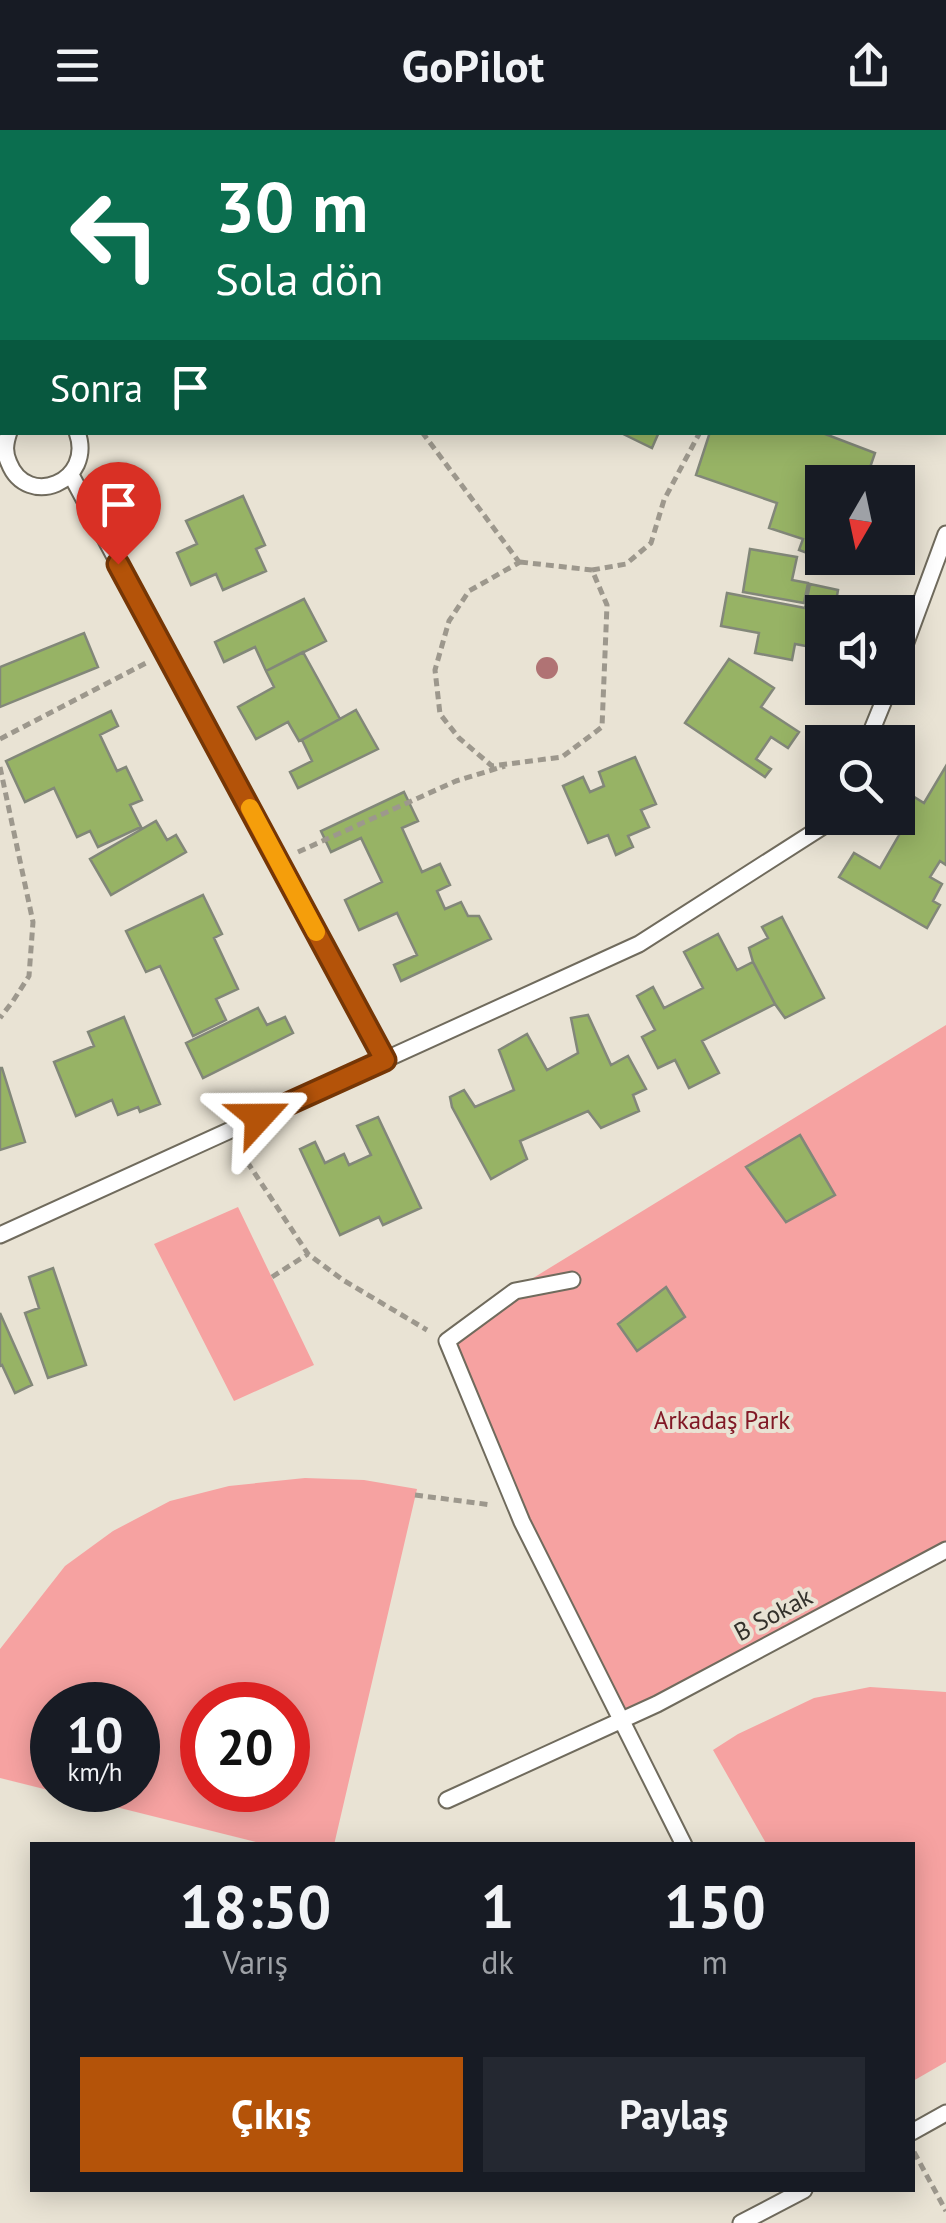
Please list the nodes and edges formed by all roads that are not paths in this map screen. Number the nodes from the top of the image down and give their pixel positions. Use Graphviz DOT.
graph roads {
  1 [pos="9,435"];
  2 [pos="78,435"];
  3 [pos="70,476"];
  4 [pos="946,534"];
  5 [pos="915,618"];
  6 [pos="810,835"];
  7 [pos="385,1060"];
  8 [pos="0,1235"];
  9 [pos="572,1280"];
  10 [pos="946,1550"];
  11 [pos="623,1720"];
  12 [pos="447,1800"];
  13 [pos="683,1842"];
  14 [pos="946,2114"];
  15 [pos="915,2130"];
  16 [pos="800,2192"];
  17 [pos="742,2223"];
  1 -- 3 [label="lane"];
  2 -- 3 [label="lane"];
  3 -- 7 [label="lane"];
  4 -- 5 [label="lane"];
  6 -- 7 [label="lane"];
  7 -- 8 [label="lane"];
  9 -- 11 [label="lane"];
  10 -- 11 [label="lane, B Sokak"];
  11 -- 12 [label="lane, B Sokak"];
  11 -- 13 [label="lane"];
  14 -- 15 [label="lane"];
  16 -- 17 [label="lane"];
}
